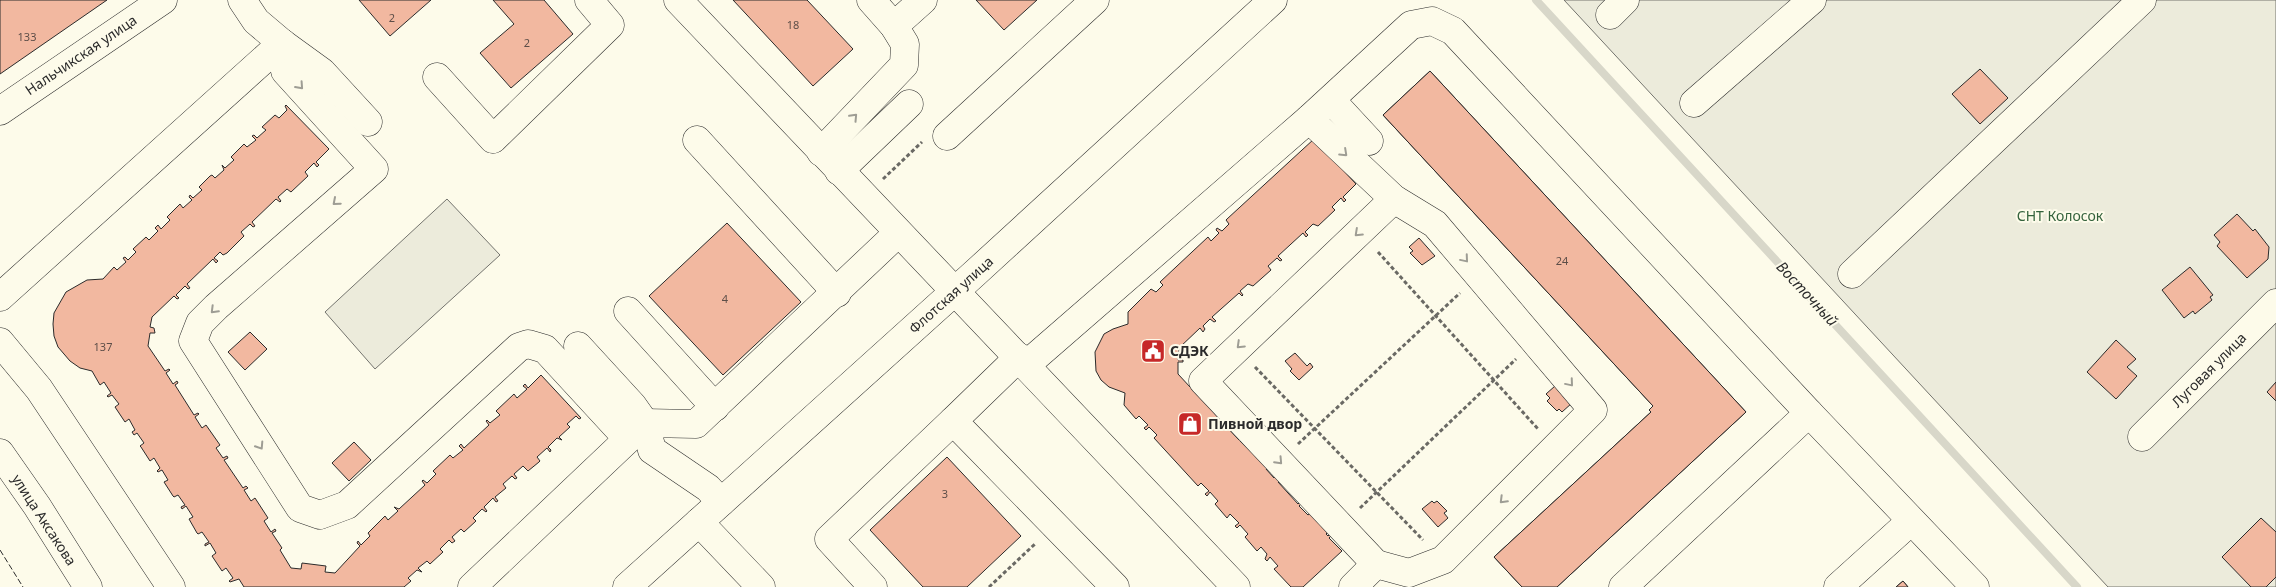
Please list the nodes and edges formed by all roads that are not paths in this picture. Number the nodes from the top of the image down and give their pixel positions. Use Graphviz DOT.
graph roads {
  1 [pos="163,0"];
  2 [pos="242,0"];
  3 [pos="589,0"];
  4 [pos="678,0"];
  5 [pos="871,0"];
  6 [pos="923,0"];
  7 [pos="1096,0"];
  8 [pos="1273,0"];
  9 [pos="1812,0"];
  10 [pos="2142,0"];
  11 [pos="894,26"];
  12 [pos="282,43"];
  13 [pos="437,76"];
  14 [pos="1331,100"];
  15 [pos="1694,102"];
  16 [pos="909,104"];
  17 [pos="0,111"];
  18 [pos="1309,119"];
  19 [pos="368,122"];
  20 [pos="947,136"];
  21 [pos="697,140"];
  22 [pos="1369,141"];
  23 [pos="830,162"];
  24 [pos="1394,200"];
  25 [pos="898,233"];
  26 [pos="1852,274"];
  27 [pos="954,292"];
  28 [pos="837,293"];
  29 [pos="0,297"];
  30 [pos="2276,303"];
  31 [pos="628,312"];
  32 [pos="0,342"];
  33 [pos="578,346"];
  34 [pos="1022,361"];
  35 [pos="715,407"];
  36 [pos="1809,413"];
  37 [pos="953,421"];
  38 [pos="636,430"];
  39 [pos="2142,437"];
  40 [pos="0,453"];
  41 [pos="721,502"];
  42 [pos="1912,521"];
  43 [pos="699,522"];
  44 [pos="1376,564"];
  45 [pos="88,587"];
  46 [pos="171,587"];
  47 [pos="472,587"];
  48 [pos="627,587"];
  49 [pos="761,587"];
  50 [pos="873,587"];
  51 [pos="1115,587"];
  52 [pos="1236,587"];
  53 [pos="1353,587"];
  54 [pos="1623,587"];
  55 [pos="1838,587"];
  56 [pos="1975,587"];
  1 -- 17 [label="street, Нальчикская улица"];
  2 -- 12 [label="street"];
  3 -- 13 [label="street"];
  4 -- 23 [label="street"];
  5 -- 11 [label="street"];
  6 -- 11 [label="street"];
  7 -- 20 [label="street"];
  8 -- 27 [label="street, Флотская улица"];
  9 -- 15 [label="street"];
  10 -- 26 [label="street"];
  23 -- 11 [label="street, one-way"];
  12 -- 19 [label="street"];
  12 -- 29 [label="street"];
  12 -- 38 [label="street, one-way"];
  14 -- 18 [label="street"];
  14 -- 22 [label="street"];
  14 -- 36 [label="street"];
  16 -- 23 [label="street"];
  18 -- 24 [label="street, one-way"];
  18 -- 34 [label="street"];
  21 -- 28 [label="street"];
  23 -- 25 [label="street"];
  24 -- 44 [label="street, one-way"];
  24 -- 44 [label="street, one-way"];
  25 -- 27 [label="street"];
  25 -- 28 [label="street"];
  27 -- 34 [label="street"];
  27 -- 41 [label="street, Флотская улица"];
  28 -- 35 [label="street"];
  30 -- 39 [label="street, Луговая улица"];
  31 -- 35 [label="street"];
  32 -- 46 [label="street"];
  33 -- 38 [label="street"];
  34 -- 37 [label="street"];
  34 -- 52 [label="street"];
  35 -- 38 [label="street"];
  36 -- 42 [label="street"];
  36 -- 54 [label="street"];
  37 -- 50 [label="street"];
  37 -- 51 [label="street"];
  38 -- 41 [label="street"];
  38 -- 47 [label="street"];
  40 -- 45 [label="street, улица Аксакова"];
  41 -- 43 [label="street, Флотская улица"];
  42 -- 55 [label="street"];
  42 -- 56 [label="street"];
  43 -- 48 [label="street, Флотская улица"];
  43 -- 49 [label="street"];
  44 -- 53 [label="street"];
}
